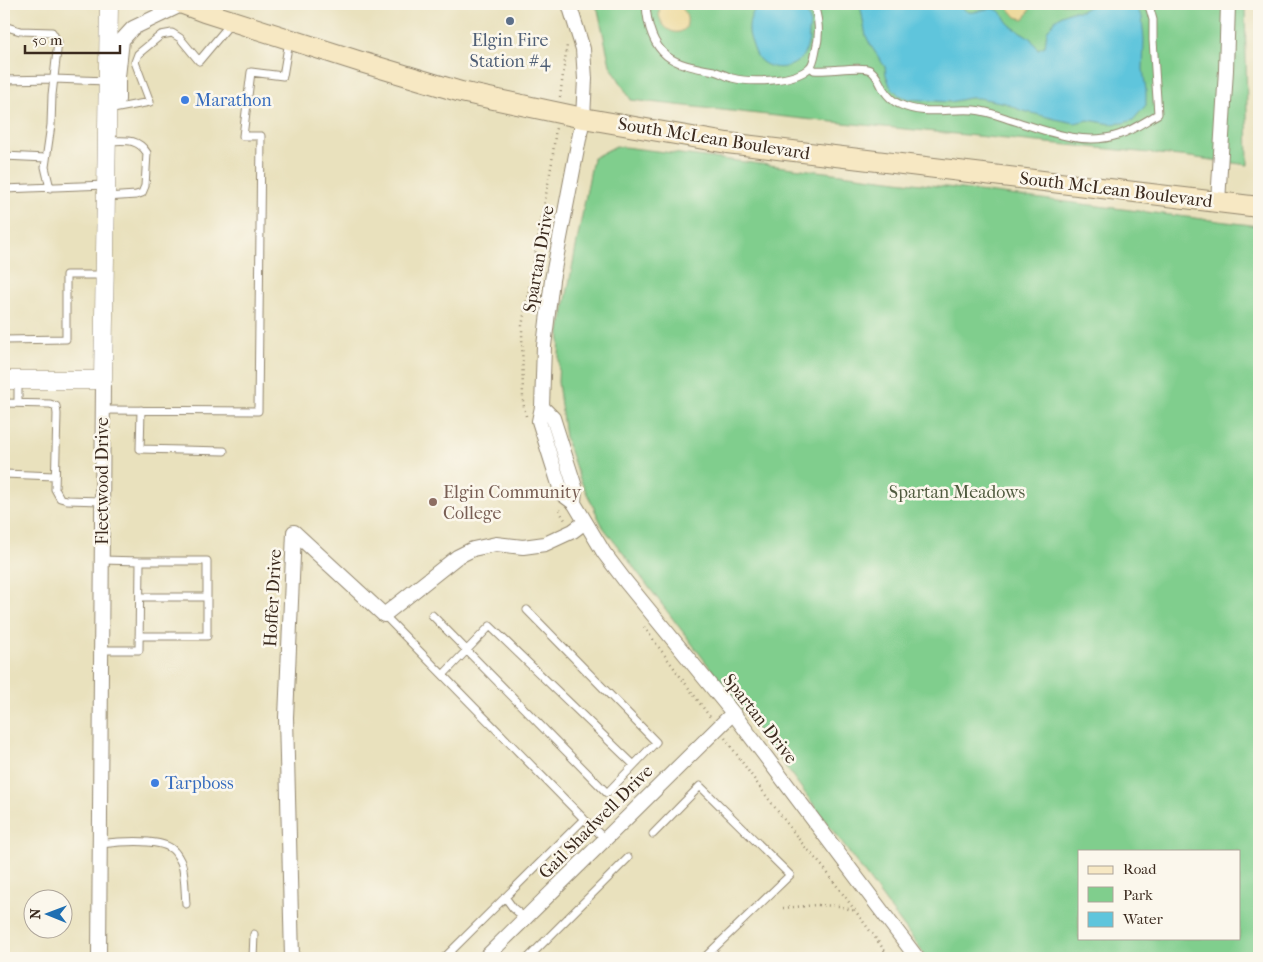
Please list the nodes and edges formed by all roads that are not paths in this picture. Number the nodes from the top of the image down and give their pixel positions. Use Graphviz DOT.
graph roads {
  1 [pos="109,4"];
  2 [pos="183,4"];
  3 [pos="568,4"];
  4 [pos="646,4"];
  5 [pos="813,4"];
  6 [pos="1146,4"];
  7 [pos="1228,4"];
  8 [pos="233,21"];
  9 [pos="4,26"];
  10 [pos="289,38"];
  11 [pos="811,66"];
  12 [pos="54,79"];
  13 [pos="4,80"];
  14 [pos="108,81"];
  15 [pos="107,110"];
  16 [pos="582,118"];
  17 [pos="107,141"];
  18 [pos="4,156"];
  19 [pos="46,158"];
  20 [pos="50,188"];
  21 [pos="4,189"];
  22 [pos="106,191"];
  23 [pos="1218,202"];
  24 [pos="1259,206"];
  25 [pos="105,275"];
  26 [pos="4,340"];
  27 [pos="11,380"];
  28 [pos="103,380"];
  29 [pos="4,402"];
  30 [pos="18,403"];
  31 [pos="102,410"];
  32 [pos="141,410"];
  33 [pos="224,451"];
  34 [pos="4,474"];
  35 [pos="55,476"];
  36 [pos="102,501"];
  37 [pos="586,522"];
  38 [pos="102,560"];
  39 [pos="140,561"];
  40 [pos="140,597"];
  41 [pos="207,597"];
  42 [pos="526,610"];
  43 [pos="384,615"];
  44 [pos="432,615"];
  45 [pos="139,636"];
  46 [pos="468,649"];
  47 [pos="101,650"];
  48 [pos="443,675"];
  49 [pos="733,713"];
  50 [pos="634,765"];
  51 [pos="584,819"];
  52 [pos="653,834"];
  53 [pos="605,840"];
  54 [pos="100,844"];
  55 [pos="628,858"];
  56 [pos="505,897"];
  57 [pos="186,904"];
  58 [pos="525,918"];
  59 [pos="254,934"];
  60 [pos="99,958"];
  61 [pos="253,958"];
  62 [pos="292,958"];
  63 [pos="444,958"];
  64 [pos="485,958"];
  65 [pos="528,958"];
  66 [pos="704,958"];
  67 [pos="917,958"];
  1 -- 14 [label="street, Fleetwood Drive"];
  2 -- 8 [label="main road, South McLean Boulevard"];
  2 -- 15 [label="street"];
  3 -- 16 [label="street, Spartan Drive"];
  4 -- 11 [label="lane"];
  5 -- 11 [label="lane"];
  6 -- 11 [label="lane"];
  7 -- 23 [label="street"];
  8 -- 10 [label="main road, South McLean Boulevard"];
  8 -- 15 [label="lane"];
  9 -- 12 [label="lane"];
  10 -- 16 [label="main road, South McLean Boulevard"];
  10 -- 32 [label="lane"];
  12 -- 13 [label="lane"];
  12 -- 14 [label="lane"];
  12 -- 19 [label="lane"];
  14 -- 15 [label="street, Fleetwood Drive"];
  15 -- 17 [label="street, Fleetwood Drive"];
  16 -- 23 [label="main road, South McLean Boulevard"];
  16 -- 37 [label="street, Spartan Drive"];
  17 -- 22 [label="street, Fleetwood Drive"];
  17 -- 22 [label="lane"];
  18 -- 19 [label="lane"];
  19 -- 20 [label="lane"];
  20 -- 21 [label="lane"];
  20 -- 22 [label="lane"];
  22 -- 25 [label="street, Fleetwood Drive"];
  23 -- 24 [label="main road, South McLean Boulevard"];
  25 -- 26 [label="lane"];
  25 -- 28 [label="street, Fleetwood Drive"];
  27 -- 28 [label="street"];
  27 -- 30 [label="lane"];
  28 -- 31 [label="street, Fleetwood Drive"];
  29 -- 30 [label="lane"];
  30 -- 35 [label="lane"];
  31 -- 32 [label="lane"];
  31 -- 36 [label="street, Fleetwood Drive"];
  32 -- 33 [label="lane"];
  34 -- 35 [label="lane"];
  35 -- 36 [label="lane"];
  36 -- 38 [label="street, Fleetwood Drive"];
  37 -- 43 [label="street"];
  37 -- 49 [label="street, Spartan Drive"];
  38 -- 39 [label="lane"];
  38 -- 47 [label="street, Fleetwood Drive"];
  39 -- 40 [label="lane"];
  39 -- 41 [label="lane"];
  40 -- 41 [label="lane"];
  40 -- 45 [label="lane"];
  41 -- 45 [label="lane"];
  42 -- 50 [label="lane"];
  43 -- 48 [label="lane"];
  43 -- 62 [label="street, Hoffer Drive"];
  44 -- 46 [label="lane"];
  45 -- 47 [label="lane"];
  46 -- 48 [label="lane"];
  46 -- 50 [label="lane"];
  46 -- 50 [label="lane"];
  47 -- 54 [label="street, Fleetwood Drive"];
  48 -- 51 [label="lane"];
  49 -- 53 [label="street, Gail Shadwell Drive"];
  49 -- 67 [label="street, Spartan Drive"];
  51 -- 53 [label="lane"];
  51 -- 56 [label="lane"];
  52 -- 66 [label="lane"];
  53 -- 58 [label="street, Gail Shadwell Drive"];
  54 -- 57 [label="lane"];
  54 -- 60 [label="street, Fleetwood Drive"];
  55 -- 65 [label="lane"];
  56 -- 58 [label="lane"];
  56 -- 63 [label="lane"];
  58 -- 64 [label="street, Gail Shadwell Drive"];
  59 -- 61 [label="lane"];
}
